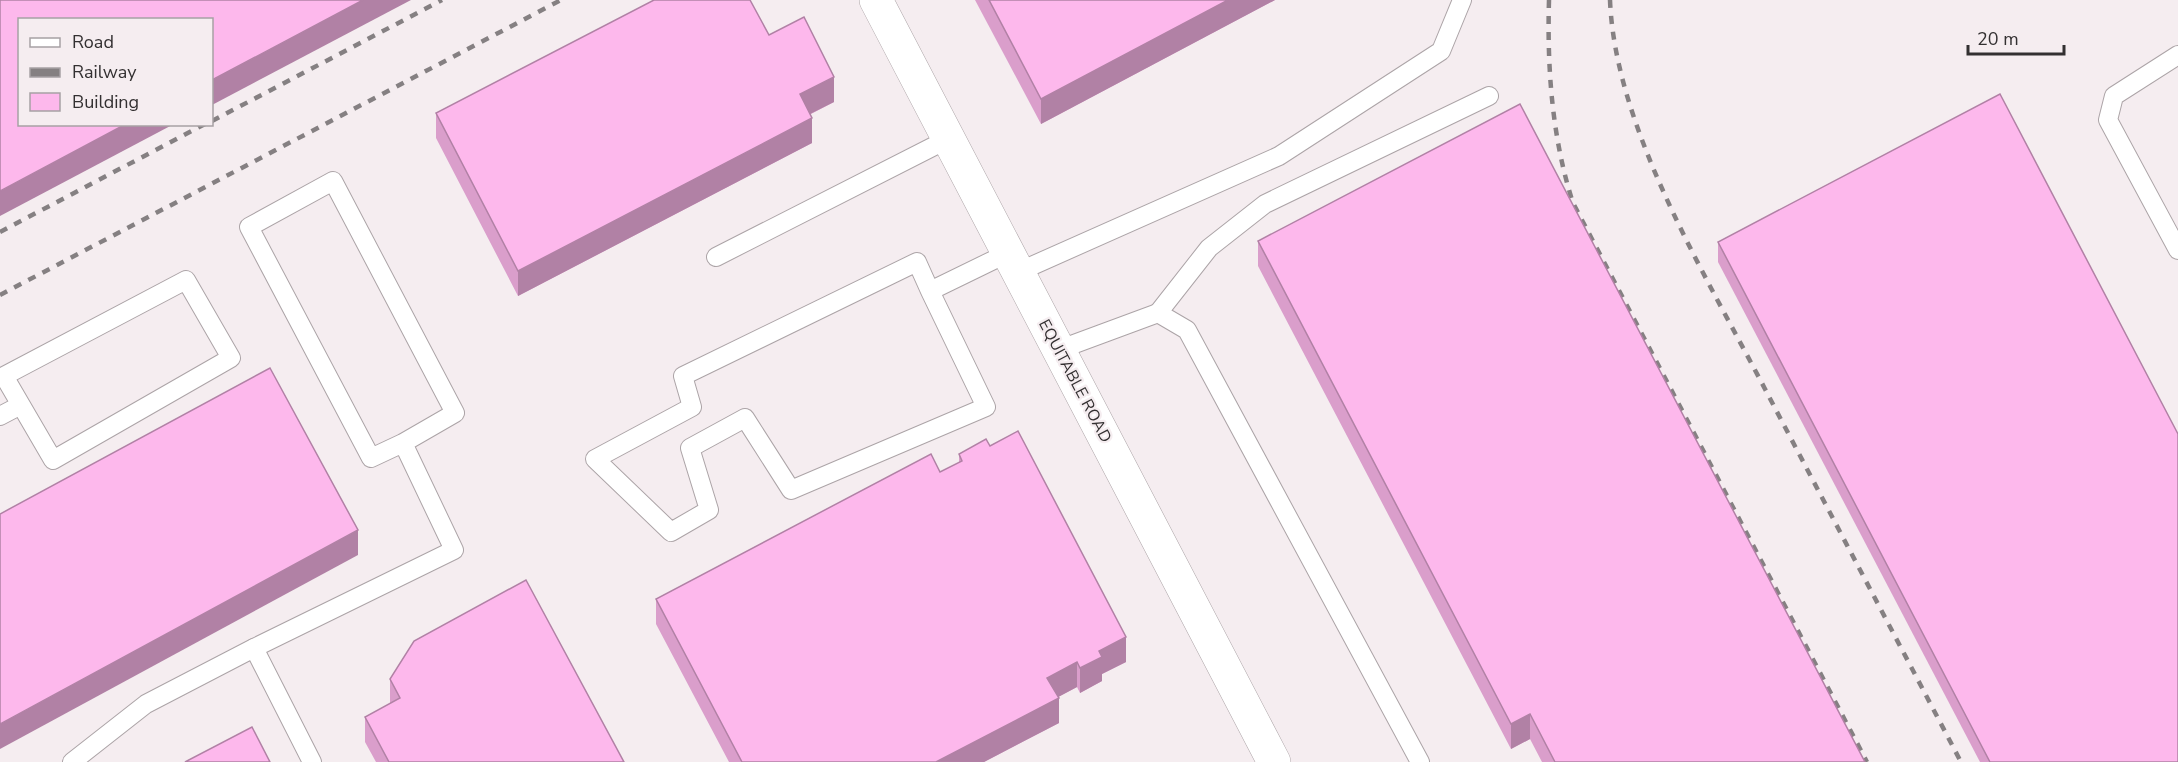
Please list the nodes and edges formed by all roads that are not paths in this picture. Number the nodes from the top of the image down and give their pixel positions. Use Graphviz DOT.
graph roads {
  1 [pos="876,0"];
  2 [pos="1462,0"];
  3 [pos="2178,55"];
  4 [pos="1489,96"];
  5 [pos="948,139"];
  6 [pos="2178,250"];
  7 [pos="716,257"];
  8 [pos="1013,262"];
  9 [pos="930,291"];
  10 [pos="1158,313"];
  11 [pos="1059,350"];
  12 [pos="20,406"];
  13 [pos="0,416"];
  14 [pos="403,443"];
  15 [pos="254,648"];
  16 [pos="72,762"];
  17 [pos="312,762"];
  18 [pos="1274,762"];
  19 [pos="1420,762"];
  1 -- 5 [label="street, EQUITABLE ROAD"];
  2 -- 8 [label="lane"];
  3 -- 6 [label="lane"];
  4 -- 10 [label="lane"];
  5 -- 7 [label="lane"];
  5 -- 8 [label="street, EQUITABLE ROAD"];
  8 -- 9 [label="lane"];
  8 -- 11 [label="street, EQUITABLE ROAD"];
  9 -- 9 [label="lane"];
  10 -- 11 [label="lane"];
  10 -- 19 [label="lane"];
  11 -- 18 [label="street, EQUITABLE ROAD"];
  12 -- 12 [label="lane"];
  12 -- 13 [label="lane"];
  14 -- 14 [label="lane"];
  14 -- 15 [label="lane"];
  15 -- 16 [label="lane"];
  15 -- 17 [label="lane"];
}
